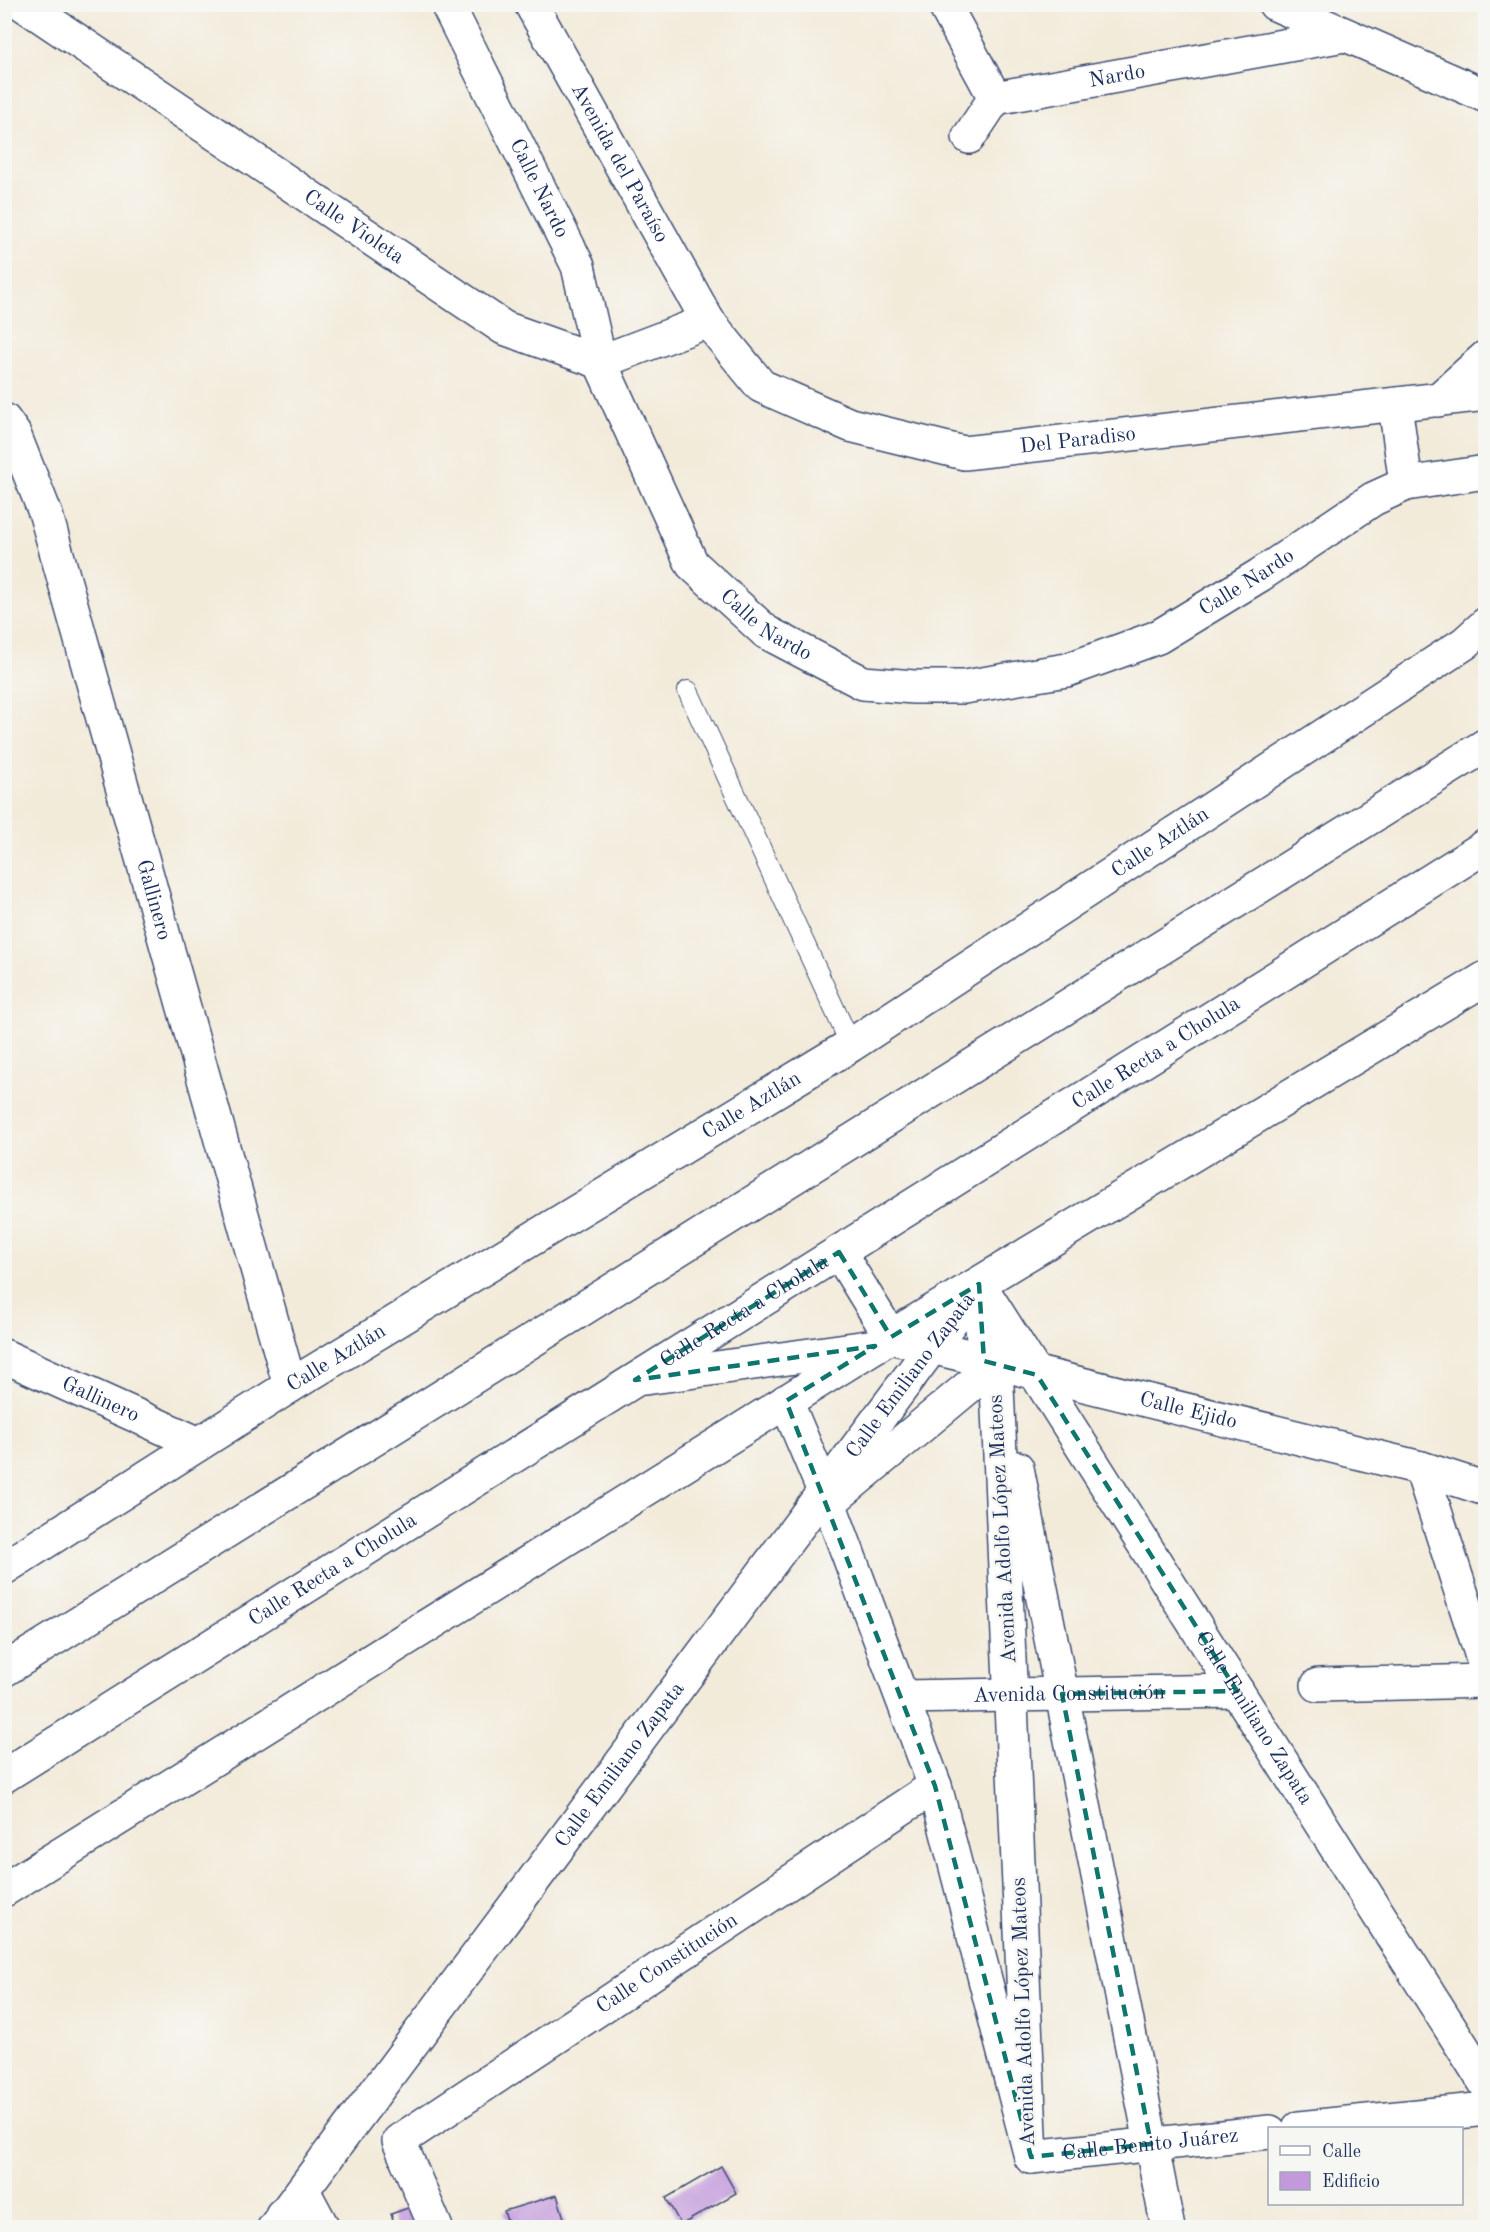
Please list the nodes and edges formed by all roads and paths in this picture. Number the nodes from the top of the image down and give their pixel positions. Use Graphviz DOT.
graph roads {
  1 [pos="23,4"];
  2 [pos="447,4"];
  3 [pos="531,4"];
  4 [pos="944,4"];
  5 [pos="1275,4"];
  6 [pos="1344,35"];
  7 [pos="1485,96"];
  8 [pos="995,98"];
  9 [pos="969,137"];
  10 [pos="708,321"];
  11 [pos="1485,357"];
  12 [pos="600,363"];
  13 [pos="1485,394"];
  14 [pos="1438,400"];
  15 [pos="1395,405"];
  16 [pos="4,420"];
  17 [pos="1485,472"];
  18 [pos="1406,484"];
  19 [pos="1485,624"];
  20 [pos="688,691"];
  21 [pos="1485,745"];
  22 [pos="1485,846"];
  23 [pos="1485,978"];
  24 [pos="850,1045"];
  25 [pos="839,1252"];
  26 [pos="980,1284"];
  27 [pos="883,1341"];
  28 [pos="932,1348"];
  29 [pos="4,1356"];
  30 [pos="990,1362"];
  31 [pos="1037,1375"];
  32 [pos="635,1380"];
  33 [pos="290,1386"];
  34 [pos="786,1401"];
  35 [pos="199,1444"];
  36 [pos="1421,1468"];
  37 [pos="1485,1489"];
  38 [pos="826,1497"];
  39 [pos="4,1568"];
  40 [pos="1485,1669"];
  41 [pos="4,1670"];
  42 [pos="1485,1681"];
  43 [pos="1318,1685"];
  44 [pos="1237,1691"];
  45 [pos="1062,1694"];
  46 [pos="1010,1695"];
  47 [pos="903,1697"];
  48 [pos="4,1776"];
  49 [pos="935,1786"];
  50 [pos="4,1890"];
  51 [pos="1485,2084"];
  52 [pos="1485,2109"];
  53 [pos="1309,2127"];
  54 [pos="1268,2132"];
  55 [pos="1151,2144"];
  56 [pos="1031,2157"];
  57 [pos="282,2217"];
  58 [pos="323,2228"];
  59 [pos="436,2228"];
  60 [pos="1168,2228"];
  1 -- 12 [label="street, Calle Violeta"];
  2 -- 12 [label="street, Calle Nardo"];
  3 -- 10 [label="street, Avenida del Paraíso"];
  4 -- 8 [label="street"];
  5 -- 6 [label="street"];
  6 -- 7 [label="street"];
  6 -- 8 [label="street, Nardo"];
  8 -- 9 [label="street"];
  10 -- 12 [label="street"];
  10 -- 15 [label="street, Del Paradiso"];
  11 -- 14 [label="street"];
  12 -- 18 [label="street, Calle Nardo"];
  13 -- 14 [label="street, Del Paradiso"];
  14 -- 15 [label="street, Del Paradiso"];
  15 -- 18 [label="street"];
  16 -- 33 [label="street, Gallinero"];
  17 -- 18 [label="street, Calle Nardo"];
  19 -- 24 [label="street, Calle Aztlán"];
  20 -- 24 [label="lane"];
  21 -- 41 [label="street"];
  22 -- 25 [label="street, Calle Recta a Cholula"];
  23 -- 26 [label="street"];
  24 -- 33 [label="street, Calle Aztlán"];
  25 -- 27 [label="street"];
  25 -- 32 [label="street, Calle Recta a Cholula"];
  26 -- 27 [label="street"];
  26 -- 28 [label="street, Calle Emiliano Zapata"];
  26 -- 30 [label="street, Avenida Adolfo López Mateos"];
  26 -- 31 [label="street, Calle Emiliano Zapata"];
  27 -- 28 [label="street, Calle Ejido"];
  27 -- 32 [label="street"];
  27 -- 34 [label="street"];
  28 -- 30 [label="street, Calle Ejido"];
  28 -- 38 [label="street, Calle Emiliano Zapata"];
  29 -- 35 [label="street, Gallinero"];
  30 -- 31 [label="street, Calle Ejido"];
  30 -- 38 [label="street"];
  30 -- 45 [label="street, Avenida Adolfo López Mateos"];
  30 -- 46 [label="street, Avenida Adolfo López Mateos"];
  31 -- 36 [label="street, Calle Ejido"];
  31 -- 44 [label="street, Calle Emiliano Zapata"];
  32 -- 48 [label="street, Calle Recta a Cholula"];
  33 -- 35 [label="street, Calle Aztlán"];
  34 -- 38 [label="street, Avenida Adolfo López Mateos"];
  34 -- 50 [label="street"];
  35 -- 39 [label="street, Calle Aztlán"];
  36 -- 37 [label="street, Calle Ejido"];
  36 -- 40 [label="street"];
  38 -- 47 [label="street, Avenida Adolfo López Mateos"];
  38 -- 57 [label="street, Calle Emiliano Zapata"];
  42 -- 43 [label="street"];
  44 -- 45 [label="street, Avenida Constitución"];
  44 -- 51 [label="street, Calle Emiliano Zapata"];
  45 -- 46 [label="street, Avenida Constitución"];
  45 -- 55 [label="street, Avenida Adolfo López Mateos"];
  46 -- 47 [label="street, Avenida Constitución"];
  46 -- 56 [label="street, Avenida Adolfo López Mateos"];
  47 -- 49 [label="street, Avenida Adolfo López Mateos"];
  49 -- 56 [label="street, Avenida Adolfo López Mateos"];
  49 -- 59 [label="street, Calle Constitución"];
  52 -- 53 [label="street"];
  54 -- 55 [label="street, Calle Benito Juárez"];
  55 -- 56 [label="street, Calle Benito Juárez"];
  55 -- 60 [label="street, Avenida Adolfo López Mateos"];
  57 -- 58 [label="street"];
}
